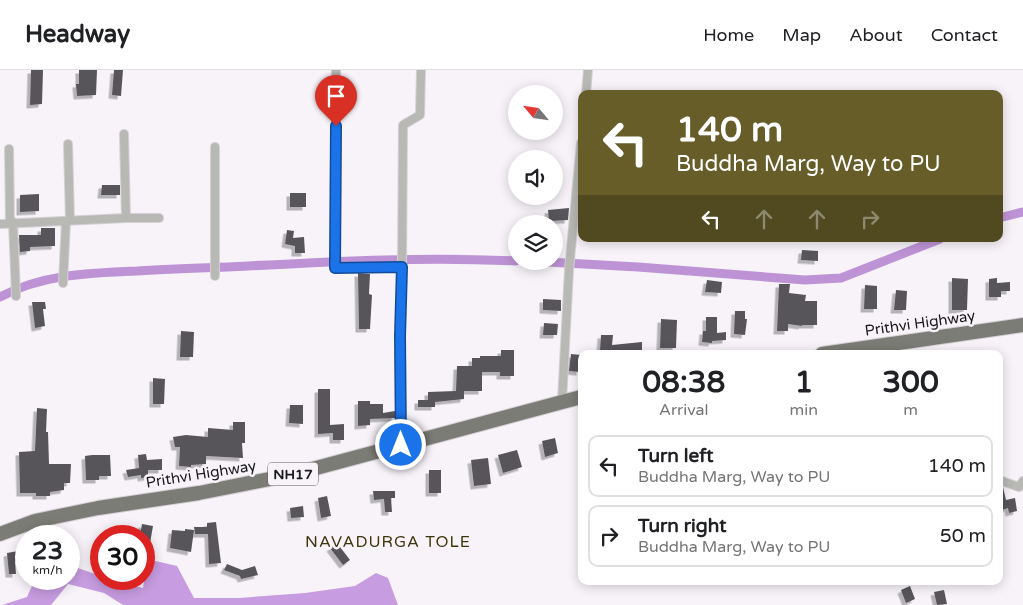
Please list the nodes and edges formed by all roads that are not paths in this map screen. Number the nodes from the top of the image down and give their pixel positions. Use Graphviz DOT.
graph roads {
  1 [pos="336,70"];
  2 [pos="421,70"];
  3 [pos="588,70"];
  4 [pos="586,90"];
  5 [pos="124,134"];
  6 [pos="68,144"];
  7 [pos="215,147"];
  8 [pos="9,149"];
  9 [pos="578,175"];
  10 [pos="126,218"];
  11 [pos="159,218"];
  12 [pos="68,221"];
  13 [pos="11,222"];
  14 [pos="0,224"];
  15 [pos="402,267"];
  16 [pos="216,276"];
  17 [pos="63,283"];
  18 [pos="16,296"];
  19 [pos="1023,325"];
  20 [pos="850,350"];
  21 [pos="578,398"];
  22 [pos="562,401"];
  23 [pos="401,445"];
  24 [pos="1023,480"];
  25 [pos="1003,481"];
  26 [pos="0,534"];
  1 -- 15 [label="street"];
  2 -- 15 [label="street"];
  3 -- 4 [label="street"];
  5 -- 10 [label="street"];
  6 -- 12 [label="street"];
  7 -- 16 [label="street"];
  8 -- 13 [label="street"];
  9 -- 22 [label="street"];
  10 -- 11 [label="street"];
  10 -- 12 [label="street"];
  12 -- 13 [label="street"];
  12 -- 17 [label="street"];
  13 -- 14 [label="street"];
  13 -- 18 [label="street"];
  15 -- 23 [label="street"];
  19 -- 20 [label="highway, Prithvi Highway"];
  21 -- 22 [label="highway, Prithvi Highway / NH17"];
  22 -- 23 [label="highway, Prithvi Highway / NH17"];
  23 -- 26 [label="highway, Prithvi Highway / NH17"];
  24 -- 25 [label="street"];
}
